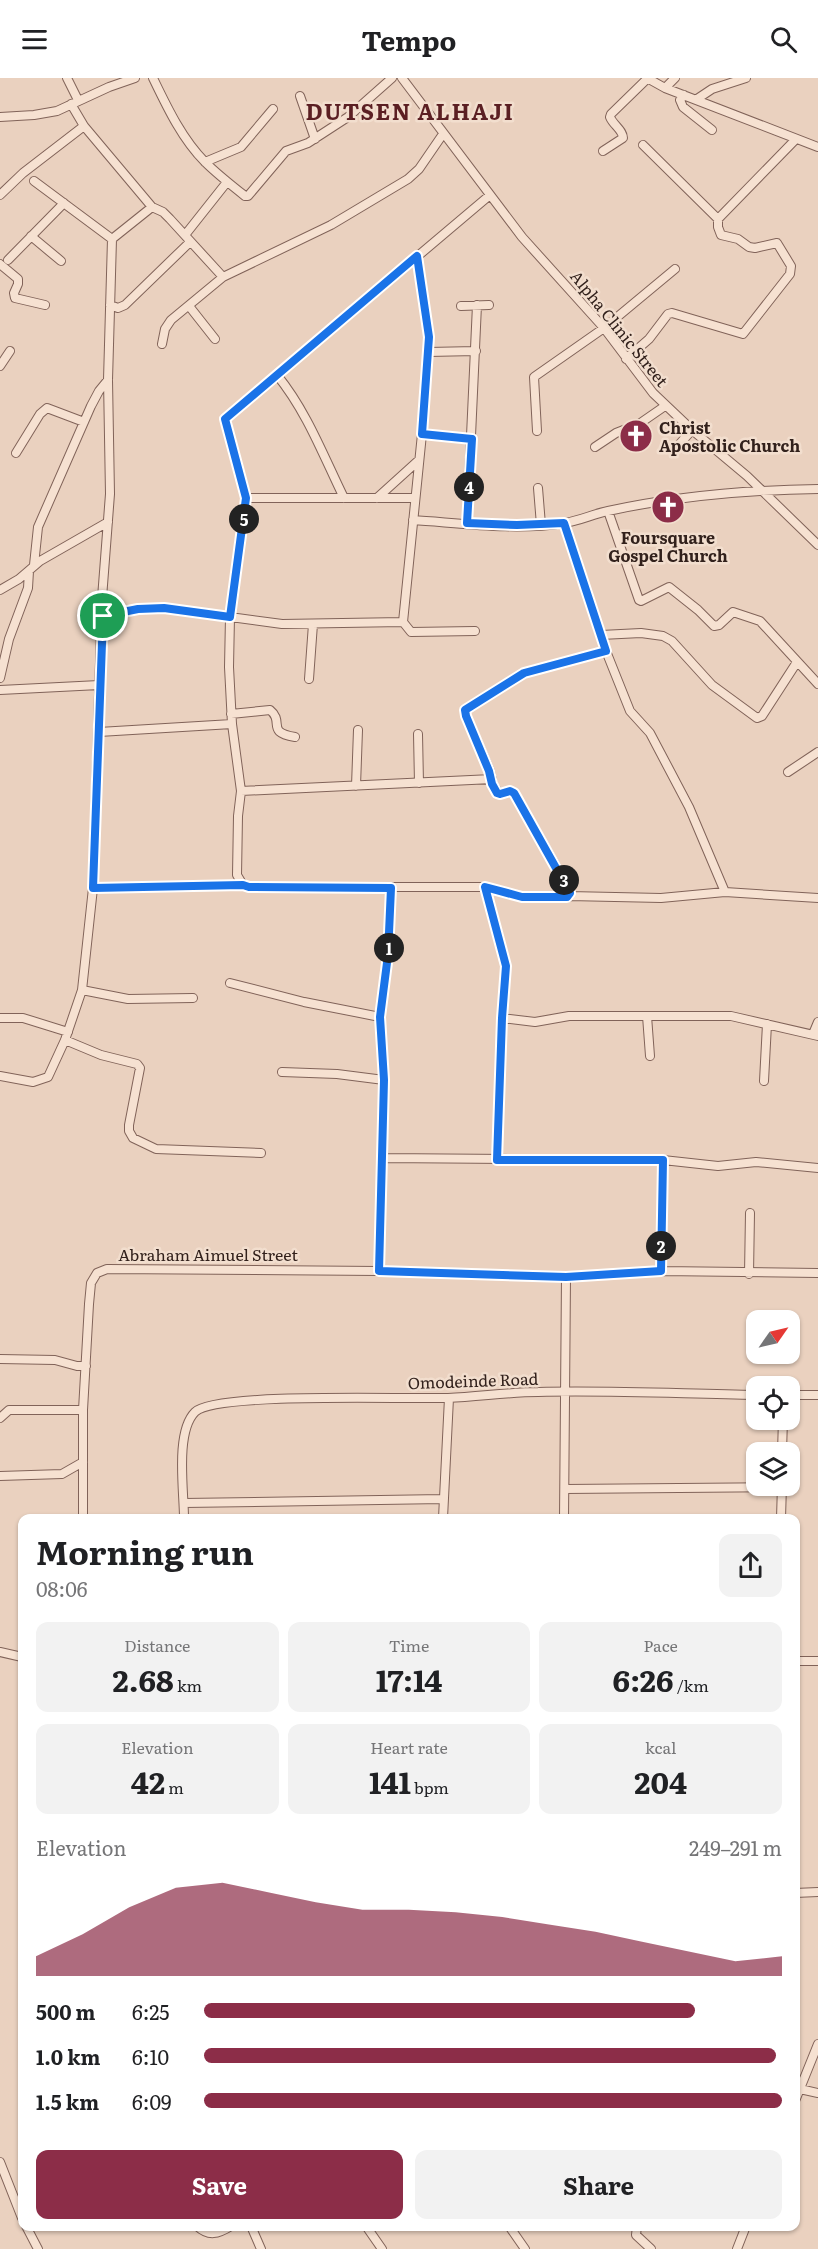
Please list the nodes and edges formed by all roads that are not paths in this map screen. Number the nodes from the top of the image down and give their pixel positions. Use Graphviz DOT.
graph roads {
  1 [pos="67,78"];
  2 [pos="135,78"];
  3 [pos="153,78"];
  4 [pos="392,78"];
  5 [pos="402,78"];
  6 [pos="647,78"];
  7 [pos="675,78"];
  8 [pos="746,78"];
  9 [pos="665,88"];
  10 [pos="684,95"];
  11 [pos="300,96"];
  12 [pos="697,99"];
  13 [pos="75,102"];
  14 [pos="273,109"];
  15 [pos="0,117"];
  16 [pos="84,126"];
  17 [pos="712,130"];
  18 [pos="443,134"];
  19 [pos="315,139"];
  20 [pos="796,139"];
  21 [pos="643,146"];
  22 [pos="818,147"];
  23 [pos="603,151"];
  24 [pos="205,162"];
  25 [pos="34,181"];
  26 [pos="227,182"];
  27 [pos="0,195"];
  28 [pos="490,195"];
  29 [pos="64,203"];
  30 [pos="152,207"];
  31 [pos="718,219"];
  32 [pos="31,236"];
  33 [pos="188,238"];
  34 [pos="112,239"];
  35 [pos="417,256"];
  36 [pos="61,261"];
  37 [pos="4,262"];
  38 [pos="675,269"];
  39 [pos="223,277"];
  40 [pos="45,305"];
  41 [pos="110,305"];
  42 [pos="477,305"];
  43 [pos="489,305"];
  44 [pos="189,306"];
  45 [pos="461,306"];
  46 [pos="604,328"];
  47 [pos="215,339"];
  48 [pos="162,344"];
  49 [pos="10,351"];
  50 [pos="476,351"];
  51 [pos="428,352"];
  52 [pos="626,358"];
  53 [pos="0,366"];
  54 [pos="277,375"];
  55 [pos="108,380"];
  56 [pos="665,406"];
  57 [pos="84,422"];
  58 [pos="692,430"];
  59 [pos="537,431"];
  60 [pos="422,434"];
  61 [pos="472,439"];
  62 [pos="595,447"];
  63 [pos="676,448"];
  64 [pos="16,453"];
  65 [pos="419,460"];
  66 [pos="538,488"];
  67 [pos="818,489"];
  68 [pos="760,490"];
  69 [pos="246,498"];
  70 [pos="344,498"];
  71 [pos="377,498"];
  72 [pos="415,498"];
  73 [pos="608,511"];
  74 [pos="413,520"];
  75 [pos="108,522"];
  76 [pos="467,523"];
  77 [pos="564,523"];
  78 [pos="541,525"];
  79 [pos="818,545"];
  80 [pos="31,568"];
  81 [pos="0,591"];
  82 [pos="103,616"];
  83 [pos="230,617"];
  84 [pos="403,622"];
  85 [pos="313,624"];
  86 [pos="474,631"];
  87 [pos="601,635"];
  88 [pos="606,651"];
  89 [pos="797,662"];
  90 [pos="0,678"];
  91 [pos="309,680"];
  92 [pos="818,683"];
  93 [pos="99,685"];
  94 [pos="0,690"];
  95 [pos="231,714"];
  96 [pos="232,724"];
  97 [pos="358,730"];
  98 [pos="99,732"];
  99 [pos="418,734"];
  100 [pos="295,737"];
  101 [pos="818,752"];
  102 [pos="788,772"];
  103 [pos="492,779"];
  104 [pos="419,783"];
  105 [pos="356,786"];
  106 [pos="241,791"];
  107 [pos="243,885"];
  108 [pos="485,887"];
  109 [pos="93,888"];
  110 [pos="391,888"];
  111 [pos="725,892"];
  112 [pos="570,896"];
  113 [pos="818,898"];
  114 [pos="230,983"];
  115 [pos="82,990"];
  116 [pos="193,998"];
  117 [pos="647,1016"];
  118 [pos="380,1017"];
  119 [pos="0,1018"];
  120 [pos="502,1018"];
  121 [pos="818,1022"];
  122 [pos="767,1024"];
  123 [pos="816,1035"];
  124 [pos="66,1036"];
  125 [pos="650,1056"];
  126 [pos="282,1072"];
  127 [pos="0,1076"];
  128 [pos="384,1080"];
  129 [pos="764,1081"];
  130 [pos="261,1153"];
  131 [pos="382,1158"];
  132 [pos="497,1160"];
  133 [pos="663,1160"];
  134 [pos="818,1168"];
  135 [pos="750,1213"];
  136 [pos="379,1271"];
  137 [pos="661,1271"];
  138 [pos="749,1274"];
  139 [pos="818,1274"];
  140 [pos="566,1277"];
  141 [pos="0,1359"];
  142 [pos="86,1366"];
  143 [pos="565,1392"];
  144 [pos="746,1395"];
  145 [pos="800,1395"];
  146 [pos="818,1395"];
  147 [pos="449,1398"];
  148 [pos="83,1410"];
  149 [pos="0,1418"];
  150 [pos="83,1462"];
  151 [pos="0,1476"];
  152 [pos="746,1486"];
  153 [pos="565,1489"];
  154 [pos="782,1496"];
  155 [pos="443,1499"];
  156 [pos="184,1503"];
  157 [pos="83,1514"];
  158 [pos="184,1514"];
  159 [pos="443,1514"];
  160 [pos="564,1514"];
  161 [pos="781,1514"];
  162 [pos="0,1652"];
  163 [pos="18,1656"];
  164 [pos="800,1661"];
  165 [pos="818,1661"];
  166 [pos="818,1892"];
  167 [pos="800,1893"];
  168 [pos="818,2044"];
  169 [pos="800,2089"];
  170 [pos="818,2093"];
  171 [pos="0,2162"];
  172 [pos="18,2208"];
  173 [pos="29,2231"];
  174 [pos="203,2231"];
  175 [pos="220,2231"];
  176 [pos="253,2231"];
  177 [pos="369,2231"];
  178 [pos="512,2231"];
  179 [pos="636,2231"];
  180 [pos="744,2231"];
  181 [pos="38,2249"];
  182 [pos="261,2249"];
  183 [pos="382,2249"];
  184 [pos="525,2249"];
  185 [pos="651,2249"];
  186 [pos="737,2249"];
  1 -- 13 [label="street"];
  2 -- 13 [label="street"];
  3 -- 24 [label="street"];
  4 -- 19 [label="street"];
  5 -- 18 [label="street, Alpha Clinic Street"];
  6 -- 9 [label="street"];
  6 -- 23 [label="street"];
  7 -- 9 [label="street"];
  8 -- 12 [label="street"];
  9 -- 10 [label="street"];
  10 -- 12 [label="street"];
  10 -- 17 [label="street"];
  11 -- 19 [label="street"];
  12 -- 20 [label="street"];
  13 -- 15 [label="street"];
  13 -- 16 [label="street"];
  14 -- 24 [label="street"];
  16 -- 27 [label="street"];
  16 -- 30 [label="street"];
  18 -- 28 [label="street, Alpha Clinic Street"];
  18 -- 39 [label="street"];
  19 -- 26 [label="street"];
  20 -- 22 [label="street"];
  20 -- 31 [label="street"];
  21 -- 31 [label="street"];
  24 -- 26 [label="street"];
  25 -- 29 [label="street"];
  26 -- 33 [label="street"];
  28 -- 35 [label="street"];
  28 -- 46 [label="street, Alpha Clinic Street"];
  29 -- 32 [label="street"];
  29 -- 34 [label="street"];
  30 -- 33 [label="street"];
  30 -- 34 [label="street"];
  31 -- 52 [label="street"];
  32 -- 36 [label="street"];
  32 -- 37 [label="street"];
  33 -- 39 [label="street"];
  33 -- 41 [label="street"];
  34 -- 41 [label="street"];
  35 -- 51 [label="street"];
  35 -- 54 [label="street"];
  37 -- 40 [label="street"];
  38 -- 46 [label="street"];
  39 -- 44 [label="street"];
  41 -- 55 [label="street"];
  42 -- 43 [label="street"];
  42 -- 45 [label="street"];
  42 -- 50 [label="street"];
  44 -- 47 [label="street"];
  44 -- 48 [label="street"];
  46 -- 52 [label="street, Alpha Clinic Street"];
  46 -- 59 [label="street"];
  49 -- 53 [label="street"];
  50 -- 51 [label="street"];
  50 -- 61 [label="street"];
  51 -- 60 [label="street"];
  52 -- 56 [label="street, Alpha Clinic Street"];
  54 -- 69 [label="street"];
  54 -- 70 [label="street"];
  55 -- 57 [label="street"];
  55 -- 75 [label="street"];
  56 -- 58 [label="street, Alpha Clinic Street"];
  56 -- 62 [label="street"];
  57 -- 64 [label="street"];
  57 -- 80 [label="street"];
  58 -- 63 [label="street"];
  58 -- 68 [label="street, Alpha Clinic Street"];
  60 -- 61 [label="street"];
  60 -- 65 [label="street"];
  61 -- 76 [label="street"];
  65 -- 71 [label="street"];
  65 -- 72 [label="street"];
  66 -- 78 [label="street"];
  67 -- 68 [label="street"];
  68 -- 73 [label="street"];
  68 -- 79 [label="street, Alpha Clinic Street"];
  69 -- 70 [label="street"];
  69 -- 83 [label="street"];
  70 -- 71 [label="street"];
  71 -- 72 [label="street"];
  72 -- 74 [label="street"];
  73 -- 77 [label="street"];
  73 -- 89 [label="street"];
  74 -- 76 [label="street"];
  74 -- 84 [label="street"];
  75 -- 80 [label="street"];
  75 -- 82 [label="street"];
  76 -- 78 [label="street"];
  77 -- 78 [label="street"];
  77 -- 87 [label="street"];
  80 -- 81 [label="street"];
  80 -- 90 [label="street"];
  82 -- 83 [label="street"];
  82 -- 93 [label="street"];
  83 -- 85 [label="street"];
  83 -- 95 [label="street"];
  84 -- 85 [label="street"];
  84 -- 86 [label="street"];
  85 -- 91 [label="street"];
  87 -- 88 [label="street"];
  87 -- 89 [label="street"];
  88 -- 103 [label="street"];
  88 -- 111 [label="street"];
  89 -- 92 [label="street"];
  93 -- 94 [label="street"];
  93 -- 98 [label="street"];
  95 -- 96 [label="street"];
  95 -- 100 [label="street"];
  96 -- 98 [label="street"];
  96 -- 106 [label="street"];
  97 -- 105 [label="street"];
  98 -- 109 [label="street"];
  99 -- 104 [label="street"];
  101 -- 102 [label="street"];
  103 -- 104 [label="street"];
  103 -- 112 [label="street"];
  104 -- 105 [label="street"];
  105 -- 106 [label="street"];
  106 -- 107 [label="street"];
  107 -- 109 [label="street"];
  107 -- 110 [label="street"];
  108 -- 110 [label="street"];
  108 -- 112 [label="street"];
  108 -- 120 [label="street"];
  109 -- 115 [label="street"];
  110 -- 118 [label="street"];
  111 -- 112 [label="street"];
  111 -- 113 [label="street"];
  114 -- 118 [label="street"];
  115 -- 116 [label="street"];
  115 -- 124 [label="street"];
  117 -- 120 [label="street"];
  117 -- 122 [label="street"];
  117 -- 125 [label="street"];
  118 -- 128 [label="street"];
  119 -- 124 [label="street"];
  120 -- 132 [label="street"];
  121 -- 123 [label="street"];
  122 -- 123 [label="street"];
  122 -- 129 [label="street"];
  124 -- 127 [label="street"];
  124 -- 130 [label="street"];
  126 -- 128 [label="street"];
  128 -- 131 [label="street"];
  131 -- 132 [label="street"];
  131 -- 136 [label="street"];
  132 -- 133 [label="street"];
  133 -- 134 [label="street"];
  133 -- 137 [label="street"];
  135 -- 138 [label="street"];
  136 -- 140 [label="street, Abraham Aimuel Street"];
  136 -- 142 [label="street, Abraham Aimuel Street"];
  137 -- 138 [label="street, Abraham Aimuel Street"];
  137 -- 140 [label="street, Abraham Aimuel Street"];
  138 -- 139 [label="street, Abraham Aimuel Street"];
  140 -- 143 [label="street"];
  141 -- 142 [label="street"];
  142 -- 148 [label="street, Abraham Aimuel Street"];
  143 -- 144 [label="street, Omodeinde Road"];
  143 -- 147 [label="street, Omodeinde Road"];
  143 -- 153 [label="street"];
  145 -- 146 [label="street"];
  147 -- 155 [label="street"];
  147 -- 156 [label="street, Omodeinde Road"];
  148 -- 149 [label="street"];
  148 -- 150 [label="street, Abraham Aimuel Street"];
  150 -- 151 [label="street"];
  150 -- 157 [label="street, Abraham Aimuel Street"];
  152 -- 153 [label="street"];
  153 -- 160 [label="street"];
  154 -- 161 [label="street"];
  155 -- 156 [label="street"];
  155 -- 159 [label="street"];
  156 -- 158 [label="street"];
  162 -- 163 [label="street"];
  164 -- 165 [label="street"];
  166 -- 167 [label="street"];
  168 -- 169 [label="street"];
  169 -- 170 [label="street"];
  171 -- 172 [label="street"];
  173 -- 181 [label="street"];
  174 -- 175 [label="street"];
  176 -- 182 [label="street"];
  177 -- 183 [label="street"];
  178 -- 184 [label="street"];
  179 -- 185 [label="street"];
  180 -- 186 [label="street"];
}
